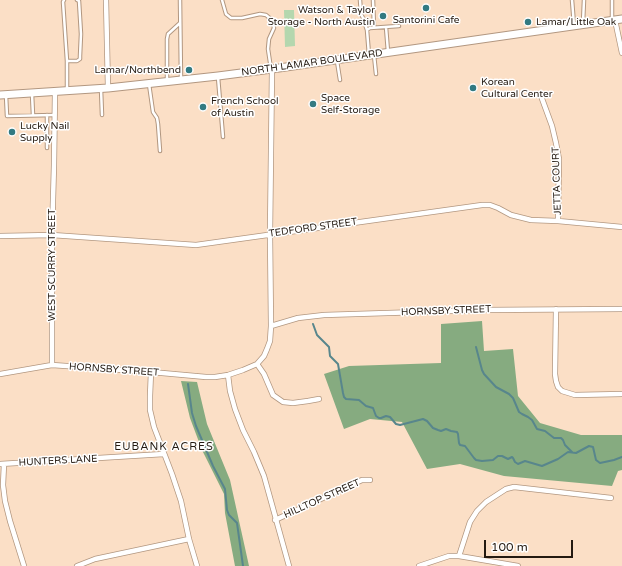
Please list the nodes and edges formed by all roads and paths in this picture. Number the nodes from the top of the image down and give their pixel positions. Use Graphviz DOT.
graph roads {
  1 [pos="64,0"];
  2 [pos="78,0"];
  3 [pos="106,0"];
  4 [pos="180,0"];
  5 [pos="222,0"];
  6 [pos="360,0"];
  7 [pos="373,0"];
  8 [pos="572,0"];
  9 [pos="584,0"];
  10 [pos="612,0"];
  11 [pos="617,20"];
  12 [pos="180,23"];
  13 [pos="582,25"];
  14 [pos="399,26"];
  15 [pos="574,26"];
  16 [pos="386,27"];
  17 [pos="374,28"];
  18 [pos="367,30"];
  19 [pos="388,53"];
  20 [pos="622,53"];
  21 [pos="371,55"];
  22 [pos="336,60"];
  23 [pos="67,61"];
  24 [pos="272,69"];
  25 [pos="376,74"];
  26 [pos="218,76"];
  27 [pos="181,80"];
  28 [pos="340,80"];
  29 [pos="168,82"];
  30 [pos="149,84"];
  31 [pos="104,88"];
  32 [pos="68,91"];
  33 [pos="55,92"];
  34 [pos="32,93"];
  35 [pos="3,94"];
  36 [pos="541,96"];
  37 [pos="33,115"];
  38 [pos="47,115"];
  39 [pos="55,115"];
  40 [pos="102,115"];
  41 [pos="223,137"];
  42 [pos="48,148"];
  43 [pos="160,151"];
  44 [pos="558,220"];
  45 [pos="622,227"];
  46 [pos="270,234"];
  47 [pos="52,235"];
  48 [pos="0,236"];
  49 [pos="556,309"];
  50 [pos="622,309"];
  51 [pos="271,326"];
  52 [pos="258,364"];
  53 [pos="52,365"];
  54 [pos="151,372"];
  55 [pos="0,374"];
  56 [pos="228,375"];
  57 [pos="622,394"];
  58 [pos="318,399"];
  59 [pos="164,454"];
  60 [pos="2,464"];
  61 [pos="370,480"];
  62 [pos="611,498"];
  63 [pos="275,520"];
  64 [pos="189,539"];
  65 [pos="459,556"];
  66 [pos="24,566"];
  67 [pos="77,566"];
  68 [pos="197,566"];
  69 [pos="289,566"];
  70 [pos="419,566"];
  71 [pos="518,566"];
  1 -- 23 [label="lane"];
  2 -- 23 [label="lane"];
  3 -- 31 [label="street"];
  4 -- 12 [label="lane"];
  5 -- 24 [label="lane"];
  6 -- 18 [label="lane"];
  7 -- 17 [label="lane"];
  8 -- 15 [label="lane"];
  9 -- 13 [label="lane"];
  10 -- 11 [label="lane"];
  11 -- 13 [label="main road, NORTH LAMAR BOULEVARD"];
  11 -- 20 [label="street"];
  12 -- 27 [label="lane"];
  12 -- 29 [label="lane"];
  13 -- 15 [label="main road, NORTH LAMAR BOULEVARD"];
  14 -- 16 [label="lane"];
  15 -- 19 [label="main road, NORTH LAMAR BOULEVARD"];
  16 -- 17 [label="lane"];
  16 -- 19 [label="lane"];
  17 -- 18 [label="lane"];
  18 -- 21 [label="lane"];
  19 -- 21 [label="main road, NORTH LAMAR BOULEVARD"];
  21 -- 22 [label="main road, NORTH LAMAR BOULEVARD"];
  21 -- 25 [label="lane"];
  22 -- 24 [label="main road, NORTH LAMAR BOULEVARD"];
  22 -- 28 [label="lane"];
  23 -- 32 [label="lane"];
  24 -- 26 [label="main road, NORTH LAMAR BOULEVARD"];
  24 -- 46 [label="street"];
  26 -- 27 [label="main road, NORTH LAMAR BOULEVARD"];
  26 -- 41 [label="lane"];
  27 -- 29 [label="main road, NORTH LAMAR BOULEVARD"];
  29 -- 30 [label="main road, NORTH LAMAR BOULEVARD"];
  30 -- 31 [label="main road, NORTH LAMAR BOULEVARD"];
  30 -- 43 [label="lane"];
  31 -- 32 [label="main road, NORTH LAMAR BOULEVARD"];
  31 -- 40 [label="lane"];
  32 -- 33 [label="main road, NORTH LAMAR BOULEVARD"];
  33 -- 34 [label="main road, NORTH LAMAR BOULEVARD"];
  33 -- 39 [label="street, WEST SCURRY STREET"];
  34 -- 35 [label="main road, NORTH LAMAR BOULEVARD"];
  34 -- 37 [label="lane"];
  35 -- 37 [label="lane"];
  36 -- 44 [label="street, JETTA COURT"];
  37 -- 38 [label="lane"];
  38 -- 39 [label="lane"];
  38 -- 42 [label="lane"];
  39 -- 47 [label="street, WEST SCURRY STREET"];
  44 -- 45 [label="street, TEDFORD STREET"];
  44 -- 46 [label="street, TEDFORD STREET"];
  46 -- 47 [label="street, TEDFORD STREET"];
  46 -- 51 [label="street"];
  47 -- 48 [label="street, TEDFORD STREET"];
  47 -- 53 [label="street, WEST SCURRY STREET"];
  49 -- 50 [label="street, HORNSBY STREET"];
  49 -- 51 [label="street, HORNSBY STREET"];
  49 -- 57 [label="street"];
  51 -- 52 [label="street"];
  52 -- 56 [label="street, HORNSBY STREET"];
  52 -- 58 [label="street"];
  53 -- 54 [label="street, HORNSBY STREET"];
  53 -- 55 [label="street, HORNSBY STREET"];
  54 -- 56 [label="street, HORNSBY STREET"];
  54 -- 59 [label="street"];
  56 -- 63 [label="street"];
  59 -- 60 [label="street, HUNTERS LANE"];
  59 -- 64 [label="street"];
  60 -- 66 [label="street"];
  61 -- 63 [label="street, HILLTOP STREET"];
  62 -- 65 [label="street"];
  63 -- 69 [label="street"];
  64 -- 67 [label="street"];
  64 -- 68 [label="street"];
  65 -- 70 [label="street"];
  65 -- 71 [label="street"];
}
